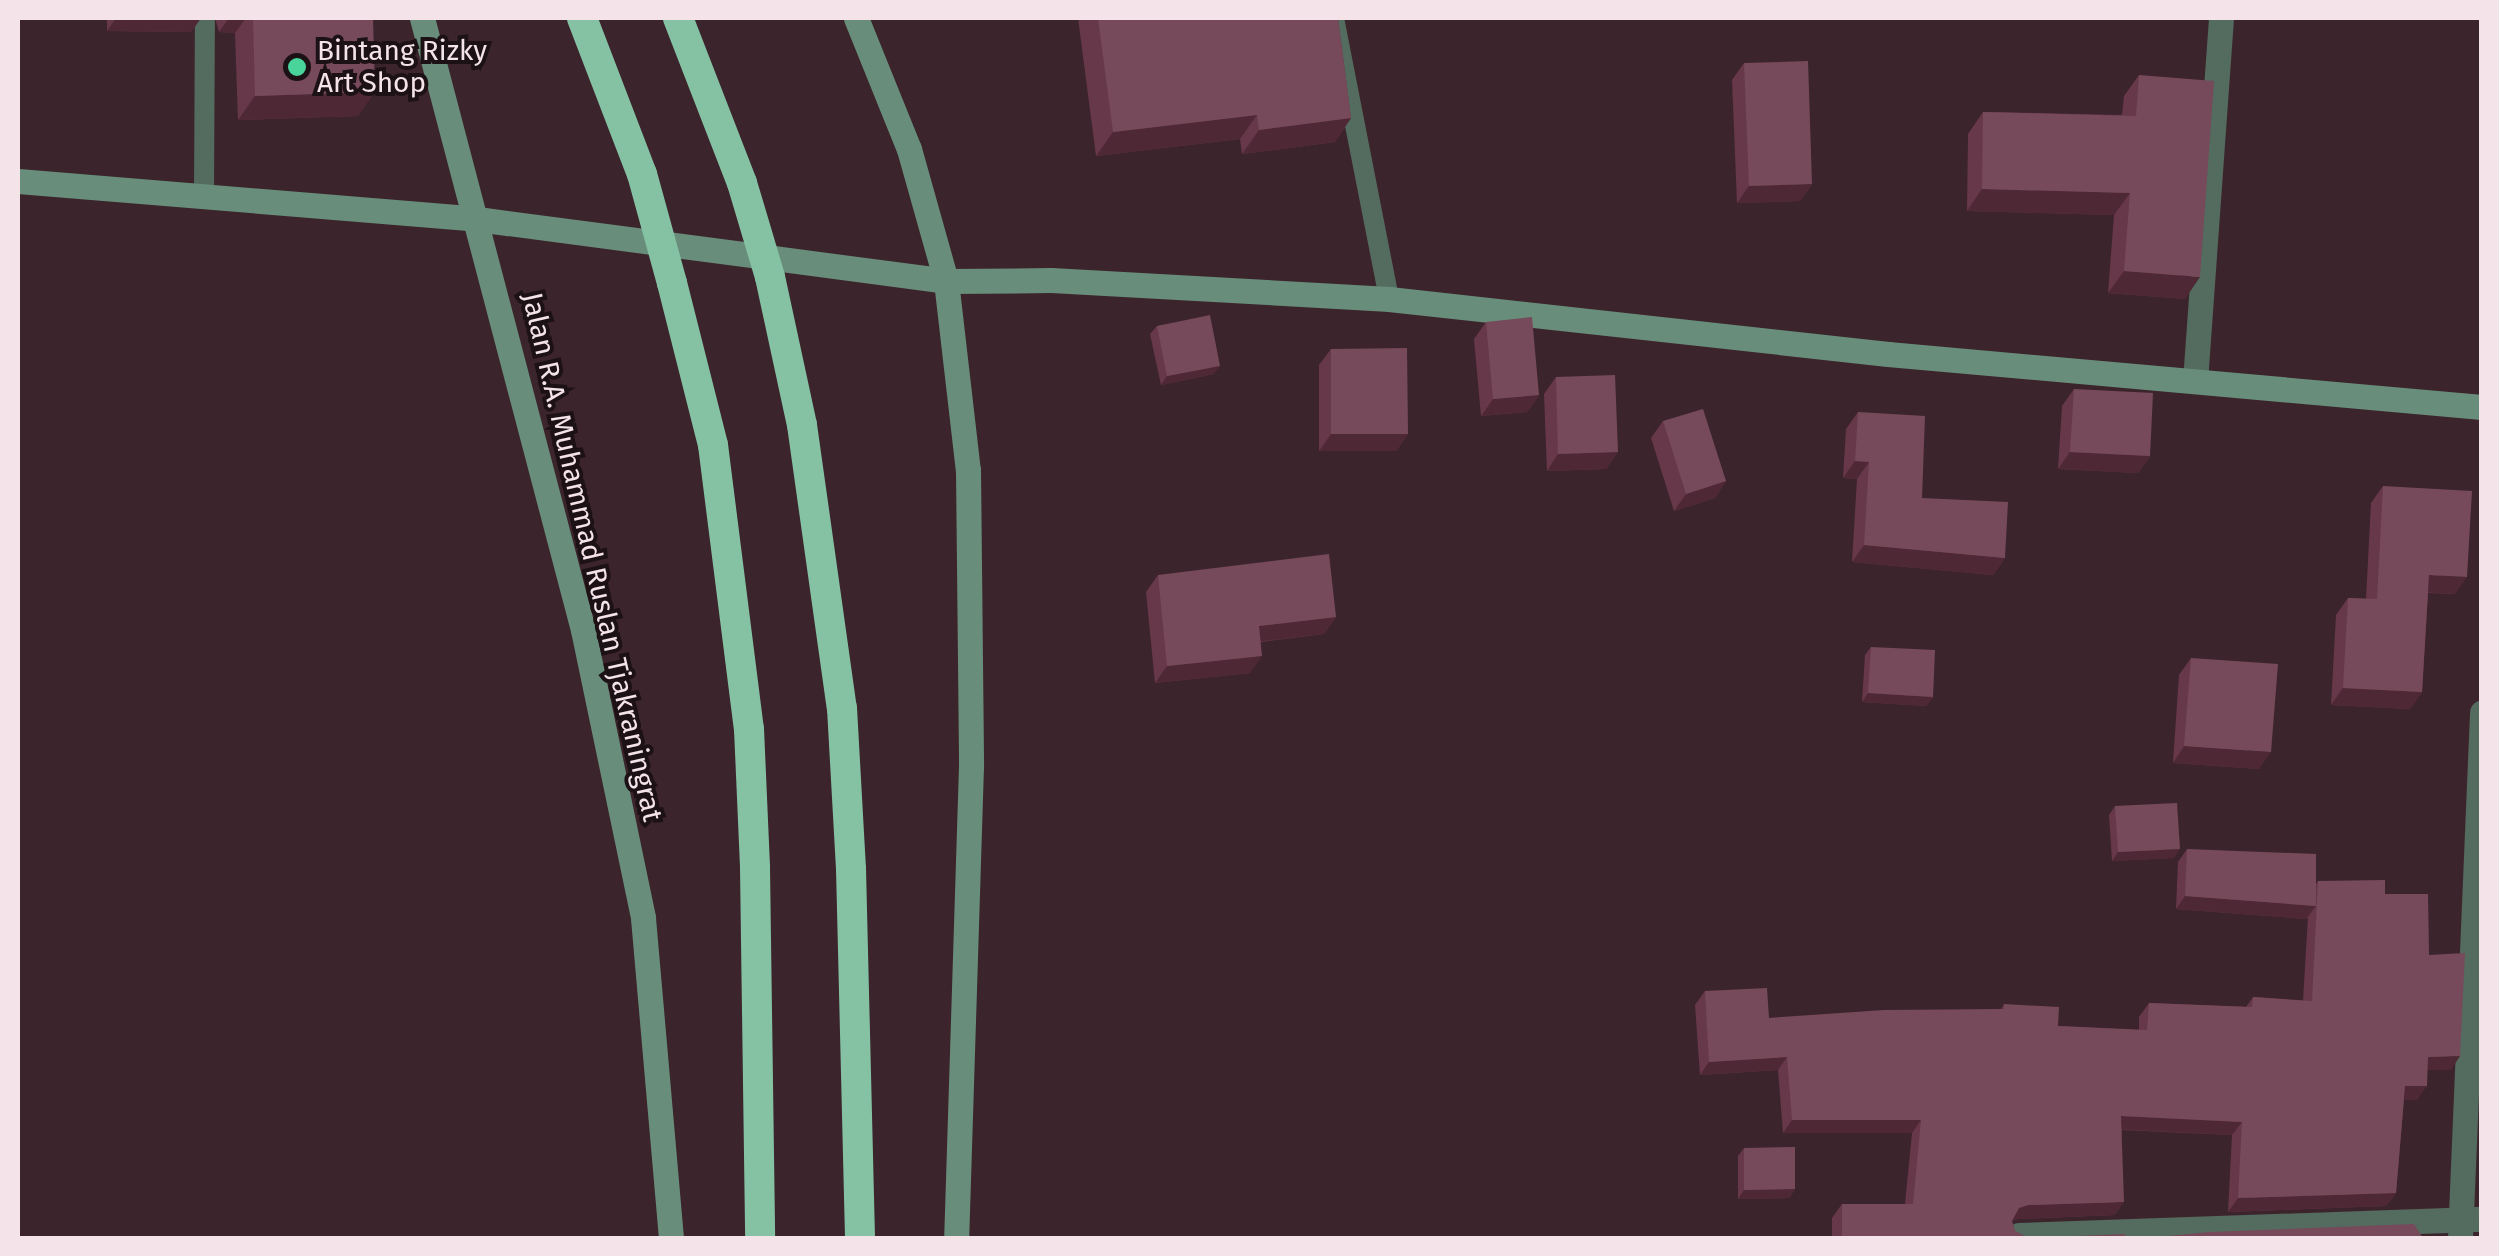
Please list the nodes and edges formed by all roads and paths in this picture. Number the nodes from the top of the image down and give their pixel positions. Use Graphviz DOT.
graph roads {
  1 [pos="205,18"];
  2 [pos="422,18"];
  3 [pos="582,18"];
  4 [pos="678,18"];
  5 [pos="856,18"];
  6 [pos="1334,18"];
  7 [pos="2220,18"];
  8 [pos="18,181"];
  9 [pos="204,194"];
  10 [pos="477,219"];
  11 [pos="946,281"];
  12 [pos="1389,299"];
  13 [pos="2195,380"];
  14 [pos="2481,407"];
  15 [pos="2482,417"];
  16 [pos="2482,712"];
  17 [pos="2467,1226"];
  18 [pos="2019,1235"];
  19 [pos="672,1238"];
  20 [pos="760,1238"];
  21 [pos="860,1238"];
  22 [pos="956,1238"];
  1 -- 9 [label="lane"];
  2 -- 10 [label="street, Jalan R.A. Muhammad Ruslan Tjakraningrat"];
  3 -- 20 [label="highway, bridge"];
  4 -- 21 [label="highway, bridge"];
  5 -- 11 [label="street"];
  6 -- 12 [label="lane"];
  7 -- 13 [label="street"];
  8 -- 9 [label="street"];
  9 -- 10 [label="street"];
  10 -- 11 [label="street"];
  10 -- 19 [label="street, Jalan R.A. Muhammad Ruslan Tjakraningrat"];
  11 -- 12 [label="street"];
  11 -- 22 [label="street"];
  12 -- 13 [label="street"];
  13 -- 14 [label="street"];
  14 -- 15 [label="street"];
  16 -- 17 [label="street"];
  17 -- 18 [label="street"];
}
